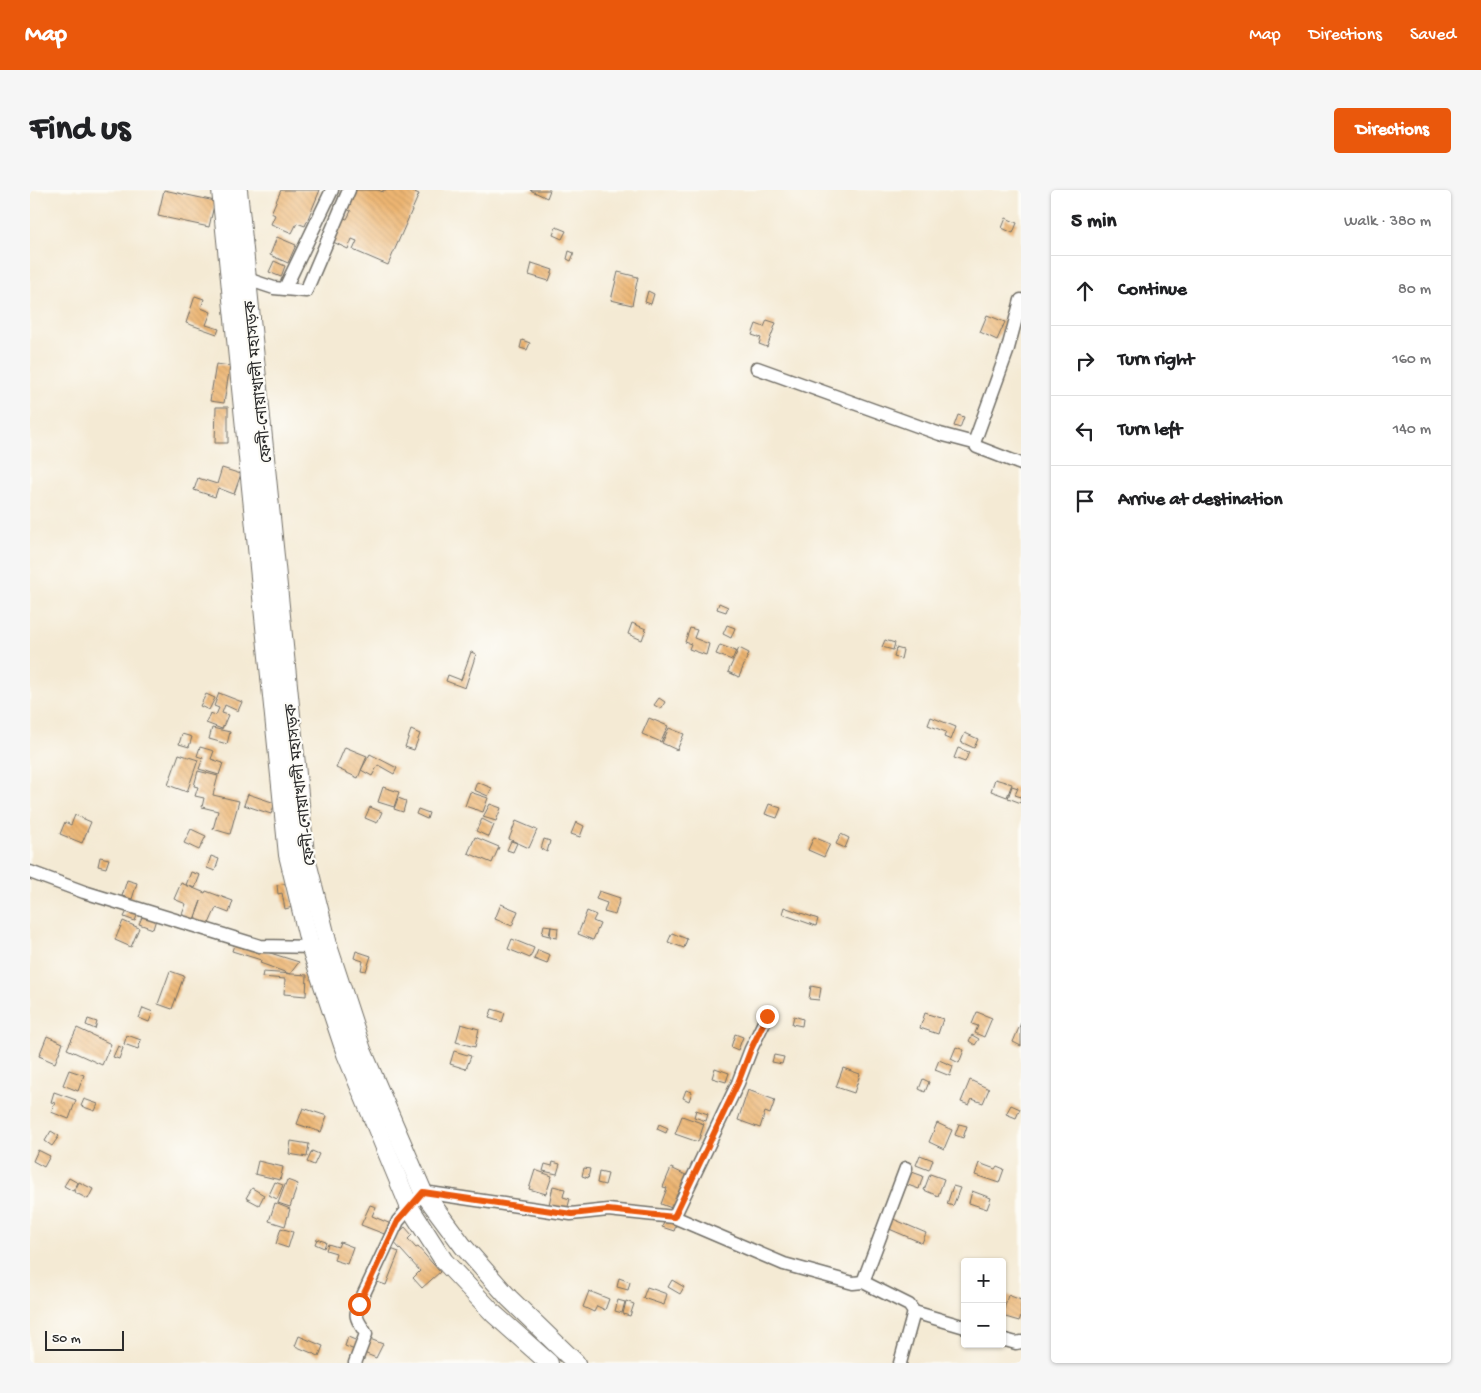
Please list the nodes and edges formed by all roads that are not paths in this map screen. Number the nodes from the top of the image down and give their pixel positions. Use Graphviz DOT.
graph roads {
  1 [pos="221,190"];
  2 [pos="238,190"];
  3 [pos="332,190"];
  4 [pos="349,190"];
  5 [pos="247,279"];
  6 [pos="285,288"];
  7 [pos="1021,300"];
  8 [pos="757,368"];
  9 [pos="974,443"];
  10 [pos="1021,464"];
  11 [pos="30,872"];
  12 [pos="310,946"];
  13 [pos="329,950"];
  14 [pos="767,1016"];
  15 [pos="906,1168"];
  16 [pos="423,1192"];
  17 [pos="410,1208"];
  18 [pos="674,1217"];
  19 [pos="863,1282"];
  20 [pos="914,1312"];
  21 [pos="961,1326"];
  22 [pos="1006,1340"];
  23 [pos="1021,1342"];
  24 [pos="355,1363"];
  25 [pos="549,1363"];
  26 [pos="576,1363"];
  27 [pos="900,1363"];
  1 -- 12 [label="highway, ফেনী-নোয়াখালী মহাসড়ক"];
  2 -- 5 [label="highway, ফেনী-নোয়াখালী মহাসড়ক"];
  3 -- 6 [label="street"];
  4 -- 6 [label="street"];
  5 -- 6 [label="street"];
  5 -- 13 [label="highway, ফেনী-নোয়াখালী মহাসড়ক"];
  7 -- 9 [label="street"];
  8 -- 9 [label="street"];
  9 -- 10 [label="street"];
  11 -- 12 [label="street"];
  12 -- 13 [label="street"];
  12 -- 17 [label="highway, ফেনী-নোয়াখালী মহাসড়ক"];
  13 -- 16 [label="highway, ফেনী-নোয়াখালী মহাসড়ক"];
  14 -- 18 [label="street"];
  15 -- 19 [label="street"];
  16 -- 17 [label="street"];
  16 -- 18 [label="street"];
  16 -- 26 [label="highway, ফেনী-নোয়াখালী মহাসড়ক"];
  17 -- 24 [label="street"];
  17 -- 25 [label="highway, ফেনী-নোয়াখালী মহাসড়ক"];
  18 -- 19 [label="street"];
  19 -- 20 [label="street"];
  20 -- 21 [label="street"];
  20 -- 27 [label="street"];
  22 -- 23 [label="street"];
}
